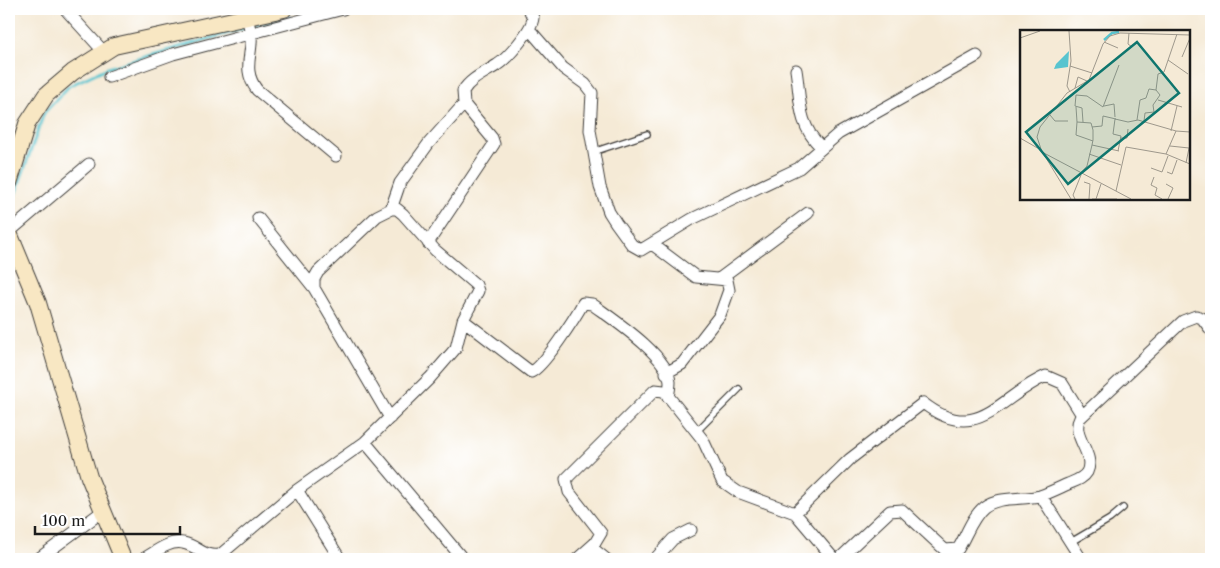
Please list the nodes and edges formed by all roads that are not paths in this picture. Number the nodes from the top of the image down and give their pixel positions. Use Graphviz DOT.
graph roads {
  1 [pos="65,9"];
  2 [pos="284,9"];
  3 [pos="343,9"];
  4 [pos="529,9"];
  5 [pos="249,25"];
  6 [pos="529,29"];
  7 [pos="104,52"];
  8 [pos="976,56"];
  9 [pos="796,70"];
  10 [pos="109,77"];
  11 [pos="464,104"];
  12 [pos="647,134"];
  13 [pos="821,147"];
  14 [pos="593,152"];
  15 [pos="336,156"];
  16 [pos="89,164"];
  17 [pos="9,183"];
  18 [pos="391,209"];
  19 [pos="808,213"];
  20 [pos="258,218"];
  21 [pos="9,232"];
  22 [pos="428,243"];
  23 [pos="652,244"];
  24 [pos="719,279"];
  25 [pos="314,288"];
  26 [pos="463,320"];
  27 [pos="1211,330"];
  28 [pos="666,374"];
  29 [pos="738,389"];
  30 [pos="668,397"];
  31 [pos="1082,415"];
  32 [pos="390,418"];
  33 [pos="696,432"];
  34 [pos="365,442"];
  35 [pos="297,490"];
  36 [pos="1041,496"];
  37 [pos="1123,508"];
  38 [pos="103,511"];
  39 [pos="795,514"];
  40 [pos="692,530"];
  41 [pos="1071,542"];
  42 [pos="591,547"];
  43 [pos="38,559"];
  44 [pos="123,559"];
  45 [pos="143,559"];
  46 [pos="340,559"];
  47 [pos="463,559"];
  48 [pos="577,559"];
  49 [pos="606,559"];
  50 [pos="655,559"];
  51 [pos="834,559"];
  52 [pos="839,559"];
  53 [pos="1081,559"];
  1 -- 7 [label="street"];
  2 -- 5 [label="street"];
  3 -- 5 [label="street"];
  4 -- 6 [label="street"];
  5 -- 7 [label="street"];
  5 -- 10 [label="street"];
  5 -- 15 [label="street"];
  6 -- 11 [label="street"];
  6 -- 14 [label="street"];
  7 -- 17 [label="street"];
  8 -- 13 [label="street"];
  9 -- 13 [label="street"];
  11 -- 18 [label="street"];
  11 -- 22 [label="street"];
  12 -- 14 [label="lane"];
  13 -- 23 [label="street"];
  14 -- 23 [label="street"];
  16 -- 21 [label="street"];
  18 -- 22 [label="street"];
  18 -- 25 [label="street"];
  19 -- 24 [label="street"];
  20 -- 25 [label="street"];
  21 -- 38 [label="street"];
  22 -- 26 [label="street"];
  23 -- 24 [label="street"];
  24 -- 28 [label="street"];
  25 -- 32 [label="street"];
  26 -- 28 [label="street"];
  26 -- 32 [label="street"];
  27 -- 31 [label="street"];
  28 -- 30 [label="street"];
  29 -- 33 [label="lane"];
  30 -- 33 [label="street"];
  30 -- 42 [label="street"];
  31 -- 36 [label="street"];
  31 -- 39 [label="street"];
  32 -- 34 [label="street"];
  33 -- 39 [label="street"];
  34 -- 35 [label="street"];
  34 -- 47 [label="street"];
  35 -- 45 [label="street"];
  35 -- 46 [label="street"];
  36 -- 41 [label="street"];
  36 -- 52 [label="street"];
  37 -- 41 [label="lane"];
  38 -- 43 [label="street"];
  38 -- 44 [label="street"];
  39 -- 51 [label="street"];
  40 -- 50 [label="street"];
  41 -- 53 [label="street"];
  42 -- 48 [label="street"];
  42 -- 49 [label="street"];
}
